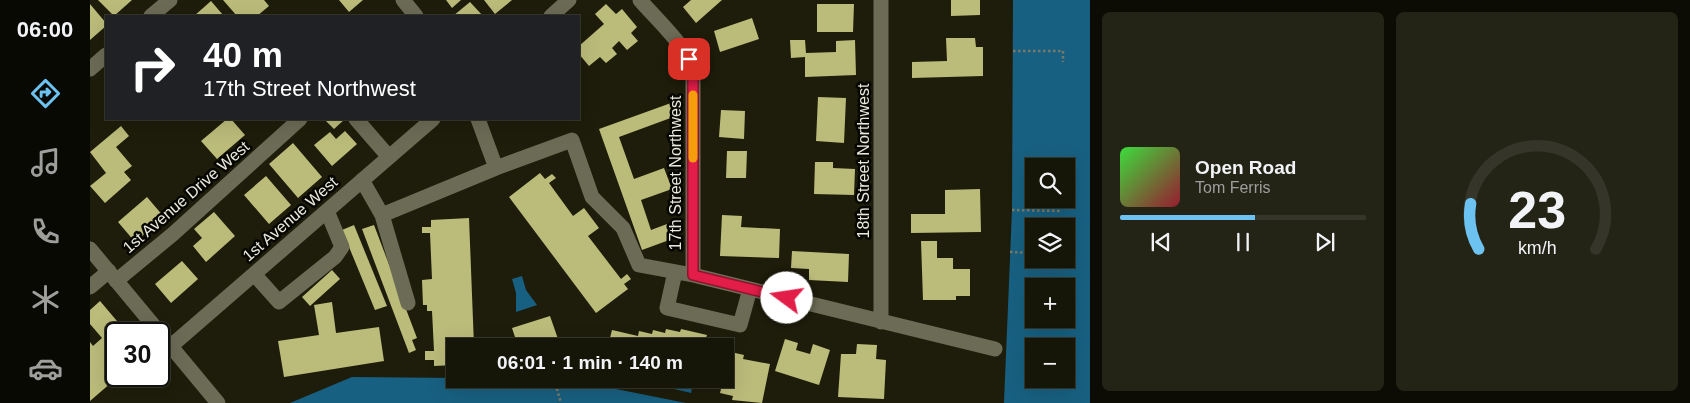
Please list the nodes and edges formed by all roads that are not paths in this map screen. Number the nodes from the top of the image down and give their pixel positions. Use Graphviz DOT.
graph roads {
  1 [pos="403,0"];
  2 [pos="569,0"];
  3 [pos="640,0"];
  4 [pos="881,0"];
  5 [pos="165,2"];
  6 [pos="152,15"];
  7 [pos="415,15"];
  8 [pos="552,15"];
  9 [pos="105,56"];
  10 [pos="90,68"];
  11 [pos="299,120"];
  12 [pos="357,120"];
  13 [pos="432,120"];
  14 [pos="478,120"];
  15 [pos="389,157"];
  16 [pos="496,168"];
  17 [pos="362,180"];
  18 [pos="326,211"];
  19 [pos="382,215"];
  20 [pos="90,249"];
  21 [pos="676,272"];
  22 [pos="254,274"];
  23 [pos="693,275"];
  24 [pos="113,276"];
  25 [pos="90,287"];
  26 [pos="750,289"];
  27 [pos="408,302"];
  28 [pos="881,322"];
  29 [pos="171,346"];
  30 [pos="994,349"];
  31 [pos="212,401"];
  1 -- 7 [label="street"];
  2 -- 8 [label="street"];
  3 -- 23 [label="street, 17th Street Northwest"];
  4 -- 28 [label="street, 18th Street Northwest"];
  5 -- 6 [label="street"];
  9 -- 10 [label="street"];
  11 -- 24 [label="street, 1st Avenue Drive West"];
  12 -- 15 [label="street"];
  13 -- 15 [label="street, 1st Avenue West"];
  14 -- 16 [label="street"];
  15 -- 17 [label="street, 1st Avenue West"];
  16 -- 19 [label="street"];
  16 -- 21 [label="street"];
  17 -- 18 [label="street, 1st Avenue West"];
  17 -- 19 [label="street"];
  18 -- 22 [label="street, 1st Avenue West"];
  18 -- 22 [label="street"];
  19 -- 27 [label="street"];
  20 -- 24 [label="street"];
  21 -- 23 [label="street"];
  21 -- 26 [label="street"];
  22 -- 29 [label="street, 1st Avenue West"];
  23 -- 26 [label="street"];
  24 -- 25 [label="street, 1st Avenue Drive West"];
  24 -- 29 [label="street"];
  26 -- 28 [label="street"];
  28 -- 30 [label="street"];
  29 -- 31 [label="street"];
}
